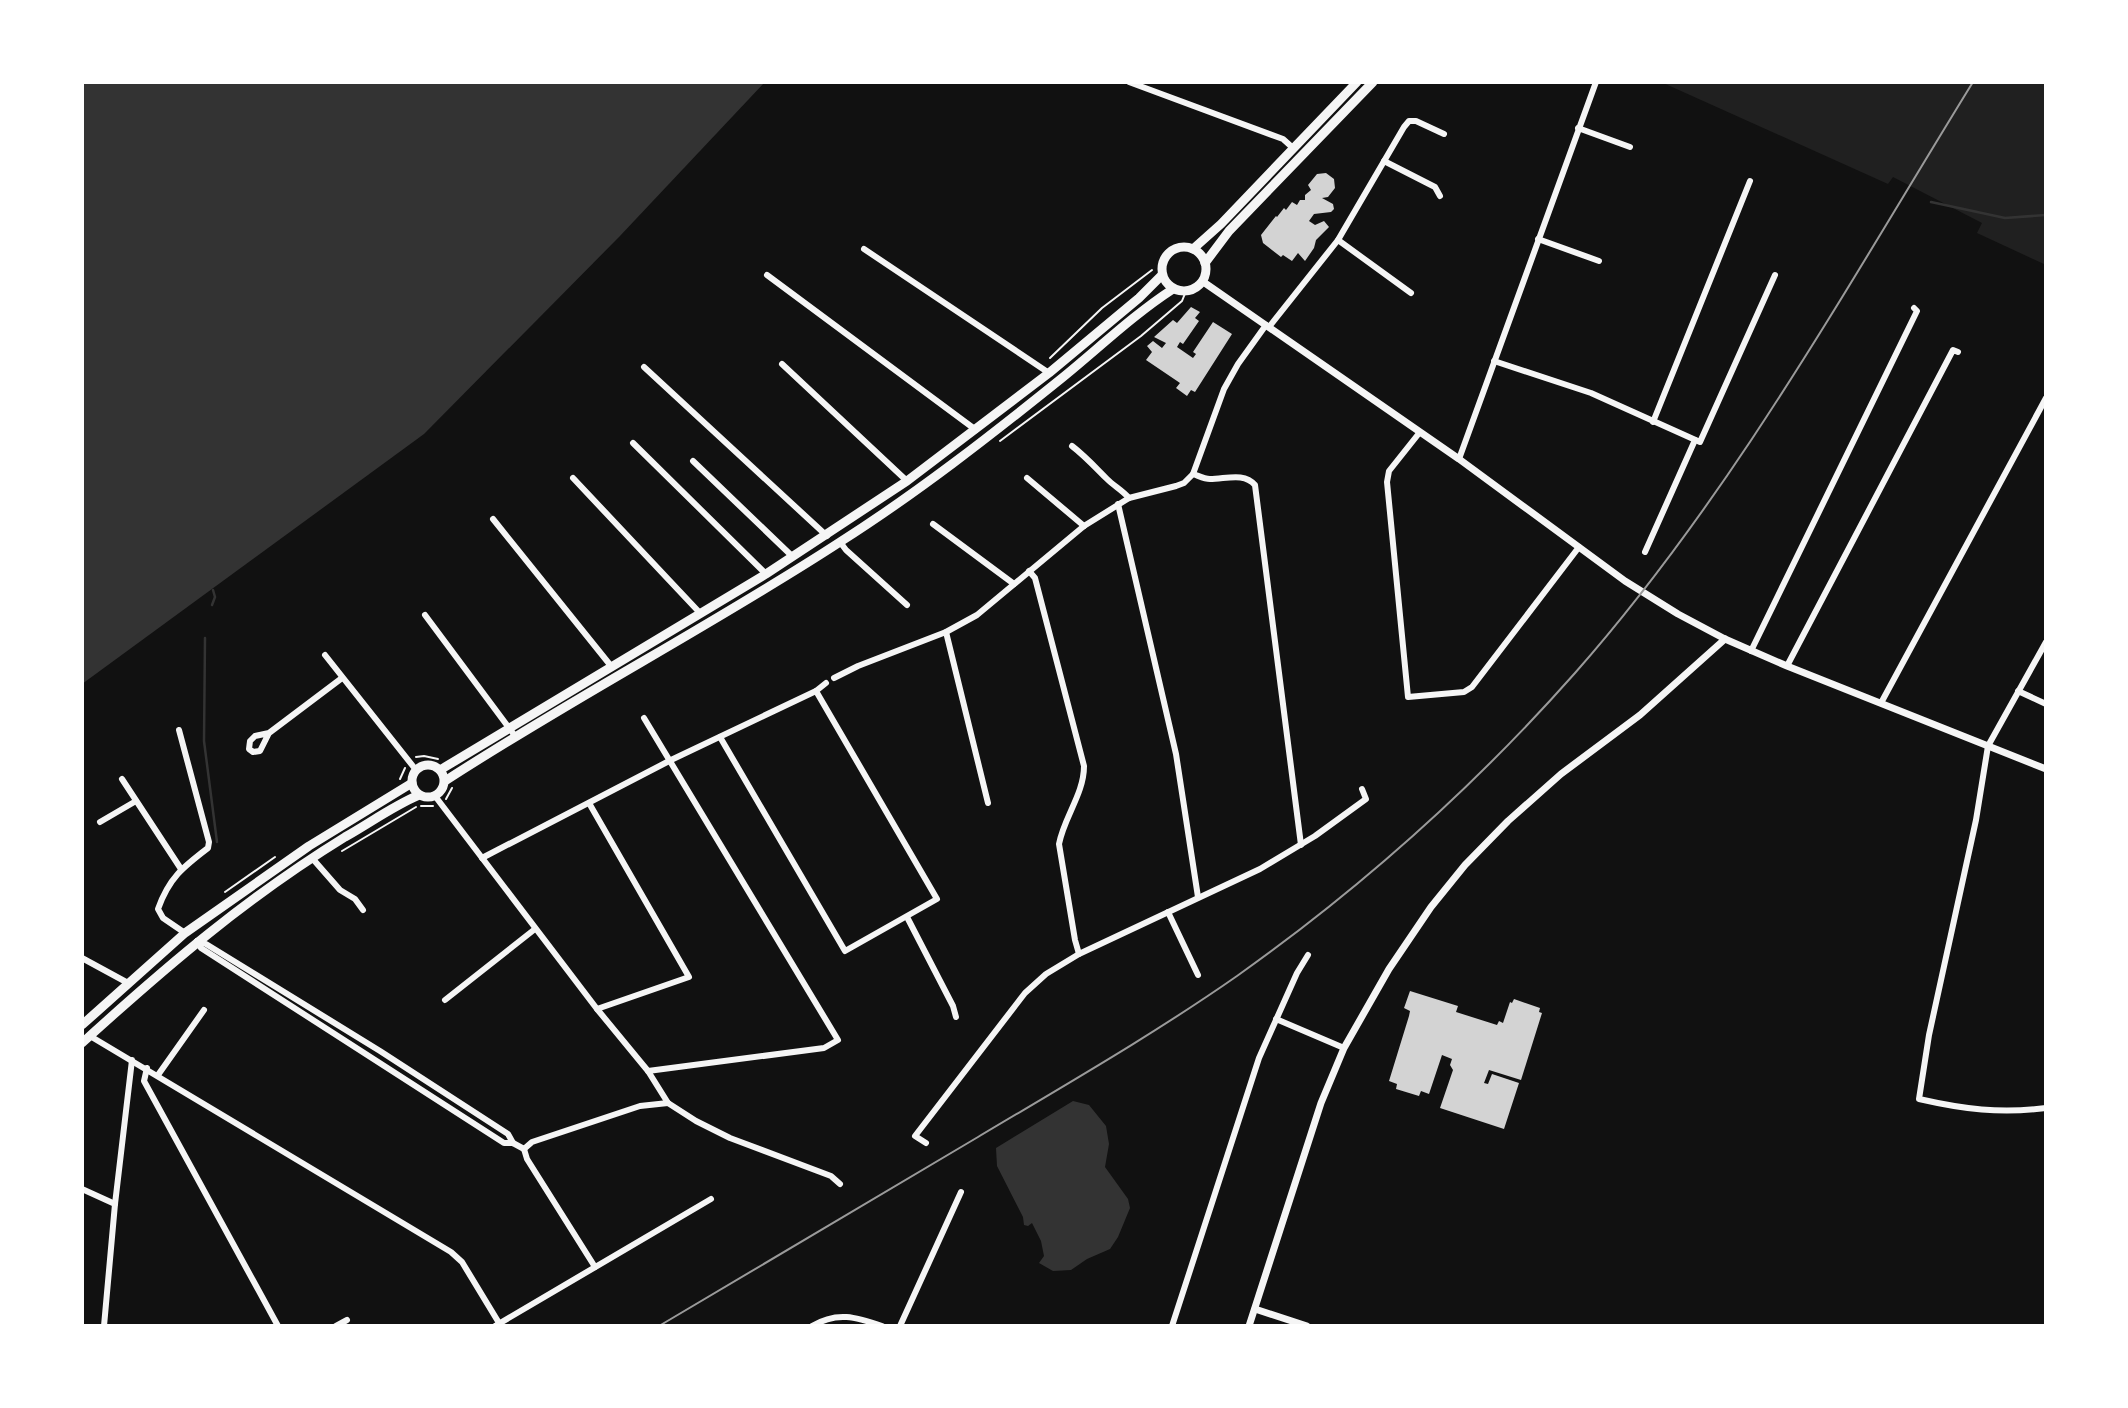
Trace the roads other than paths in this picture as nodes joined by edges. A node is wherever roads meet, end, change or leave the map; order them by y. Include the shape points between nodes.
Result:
1 (1129, 82) edge
2 (1357, 82) edge
3 (1373, 82) edge
4 (1596, 82) edge
5 (1577, 128) junction
6 (1444, 134) dead end
7 (1630, 147) dead end
8 (1293, 148) junction
9 (1384, 161) junction
10 (1750, 181) dead end
11 (1440, 196) dead end
12 (1538, 239) junction
13 (1338, 240) junction
14 (864, 249) dead end
15 (1192, 249) junction
16 (1599, 261) dead end
17 (1205, 263) junction
18 (767, 275) dead end
19 (1162, 275) junction
20 (1774, 275) dead end
21 (1202, 281) junction
22 (1173, 289) junction
23 (1411, 293) dead end
24 (1914, 308) dead end
25 (1268, 326) junction
26 (1958, 352) dead end
27 (1494, 360) junction
28 (782, 364) dead end
29 (644, 367) dead end
30 (1049, 373) junction
31 (2046, 398) edge
32 (1653, 422) junction
33 (976, 430) junction
34 (1420, 432) junction
35 (1698, 441) junction
36 (633, 443) dead end
37 (1073, 446) dead end
38 (1459, 459) junction
39 (692, 461) dead end
40 (1193, 474) junction
41 (573, 478) dead end
42 (1027, 478) dead end
43 (907, 481) junction
44 (1129, 498) junction
45 (1118, 504) junction
46 (493, 519) dead end
47 (933, 524) dead end
48 (1084, 526) junction
49 (827, 536) junction
50 (840, 542) junction
51 (1579, 548) junction
52 (1645, 552) dead end
53 (793, 557) junction
54 (1029, 571) junction
55 (766, 573) junction
56 (1014, 584) junction
57 (907, 605) dead end
58 (700, 613) junction
59 (425, 615) dead end
60 (946, 632) junction
61 (1725, 639) junction
62 (2046, 642) edge
63 (1751, 651) junction
64 (325, 654) dead end
65 (611, 666) junction
66 (1787, 666) junction
67 (342, 678) junction
68 (834, 678) dead end
69 (826, 683) dead end
70 (816, 691) junction
71 (2018, 691) junction
72 (1881, 703) junction
73 (2046, 704) edge
74 (643, 718) dead end
75 (509, 727) junction
76 (179, 730) dead end
77 (269, 733) dead end
78 (515, 736) junction
79 (720, 737) junction
80 (1988, 746) junction
81 (671, 760) junction
82 (2046, 769) edge
83 (416, 770) junction
84 (440, 770) junction
85 (122, 779) dead end
86 (445, 781) junction
87 (412, 783) junction
88 (1362, 789) dead end
89 (419, 795) junction
90 (435, 796) junction
91 (135, 801) junction
92 (589, 803) junction
93 (988, 803) dead end
94 (100, 822) dead end
95 (1301, 845) junction
96 (312, 858) junction
97 (482, 858) junction
98 (181, 869) junction
99 (1198, 897) junction
100 (363, 910) dead end
101 (1168, 912) junction
102 (907, 916) junction
103 (536, 929) junction
104 (185, 933) junction
105 (197, 941) junction
106 (1079, 954) junction
107 (1308, 955) dead end
108 (82, 958) edge
109 (1198, 975) dead end
110 (128, 984) junction
111 (445, 1000) dead end
112 (597, 1009) junction
113 (204, 1010) dead end
114 (956, 1017) dead end
115 (1276, 1019) junction
116 (82, 1026) edge
117 (90, 1036) junction
118 (82, 1044) edge
119 (1344, 1048) junction
120 (132, 1060) junction
121 (147, 1068) junction
122 (648, 1071) junction
123 (158, 1075) junction
124 (668, 1103) junction
125 (2046, 1108) edge
126 (926, 1143) dead end
127 (524, 1149) junction
128 (840, 1184) dead end
129 (82, 1189) edge
130 (961, 1192) dead end
131 (711, 1199) dead end
132 (115, 1204) junction
133 (594, 1267) junction
134 (1255, 1309) junction
135 (347, 1320) dead end
136 (497, 1325) edge
137 (104, 1326) edge
138 (278, 1326) edge
139 (336, 1326) edge
140 (812, 1326) edge
141 (881, 1326) edge
142 (900, 1326) edge
143 (1172, 1326) edge
144 (1249, 1326) edge
145 (1307, 1326) edge

1 - 8 street via 1283,139
2 - 8 main road
3 - 17 main road via 1229,231
4 - 5 street
5 - 7 street
5 - 12 street
6 - 9 street via 1409,121
8 - 15 main road
9 - 11 street via 1435,187
9 - 13 street
10 - 32 street
12 - 16 street
12 - 27 street
13 - 23 street
13 - 25 street
14 - 30 street
15 - 17 main road
15 - 19 main road via 1171,251 1163,261
17 - 21 main road
18 - 33 street
19 - 22 main road
19 - 30 main road
20 - 35 street
21 - 22 main road via 1192,289
21 - 25 street
22 - 50 main road via 987,437
24 - 63 street via 1917,311
25 - 34 street
25 - 40 street via 1224,389
26 - 66 street via 1952,349
27 - 32 street via 1591,393
27 - 38 street
28 - 43 street
29 - 49 street
30 - 33 main road
31 - 72 street
32 - 35 street
33 - 43 main road
34 - 38 street
34 - 51 street via 1389,471 1387,482 1408,697 1464,692 1472,687
35 - 52 street
36 - 55 street
37 - 44 street
38 - 51 street
39 - 53 street
40 - 44 street via 1176,486
40 - 95 street via 1206,479 1242,477 1255,485
41 - 58 street
42 - 48 street
43 - 49 main road
44 - 45 street
45 - 48 street
45 - 99 street via 1176,754
46 - 65 street
47 - 56 street
48 - 54 street
49 - 53 main road
50 - 57 street
50 - 78 main road
51 - 61 street via 1645,594
53 - 55 main road
54 - 56 street
54 - 106 street via 1035,578 1084,766 1081,787 1059,844
55 - 58 main road
56 - 60 street via 977,615
58 - 65 main road
59 - 75 street
60 - 68 street
60 - 93 street
61 - 63 street
61 - 119 street via 1640,715 1561,774 1465,865 1396,959
62 - 71 street
63 - 66 street
64 - 67 street
65 - 75 main road
66 - 72 street
67 - 77 street
67 - 83 street
69 - 70 street
70 - 79 street
70 - 102 street via 937,899
71 - 73 street
71 - 80 street
72 - 80 street
74 - 81 street
75 - 78 street
75 - 84 main road
76 - 98 street via 209,842 208,848
78 - 86 main road
79 - 81 street
79 - 102 street via 845,951
80 - 82 street
80 - 125 street via 1919,1099 1961,1109 2012,1112
81 - 92 street
81 - 122 street via 838,1040 824,1048
83 - 84 main road via 431,765
83 - 87 main road
84 - 86 main road
85 - 91 street
86 - 90 main road
87 - 89 main road
87 - 104 main road via 309,846
88 - 95 street via 1366,799
89 - 90 main road
89 - 96 main road
90 - 97 street
91 - 94 street
91 - 98 street
92 - 97 street
92 - 112 street via 689,977
95 - 99 street
96 - 100 street
96 - 105 main road
97 - 103 street
98 - 104 street via 158,909
99 - 101 street
101 - 106 street
101 - 109 street
102 - 114 street
103 - 111 street
103 - 112 street
104 - 110 main road
105 - 117 main road
105 - 127 street via 201,948 504,1143
106 - 126 street via 1025,993 915,1136
107 - 115 street
108 - 110 street
110 - 116 main road
112 - 122 street
113 - 123 street
115 - 119 street
115 - 143 street via 1243,1103
117 - 118 main road
117 - 120 street
119 - 134 street via 1321,1103
120 - 121 street
120 - 132 street
121 - 123 street
121 - 138 street via 144,1080
122 - 124 street
123 - 136 street via 451,1252 462,1262
124 - 127 street via 640,1106 531,1142
124 - 128 street via 730,1138 831,1176
127 - 133 street
129 - 132 street
130 - 142 street
131 - 133 street
132 - 137 street
133 - 136 street
134 - 144 street
134 - 145 street
135 - 139 street
140 - 141 street via 837,1316 854,1316

